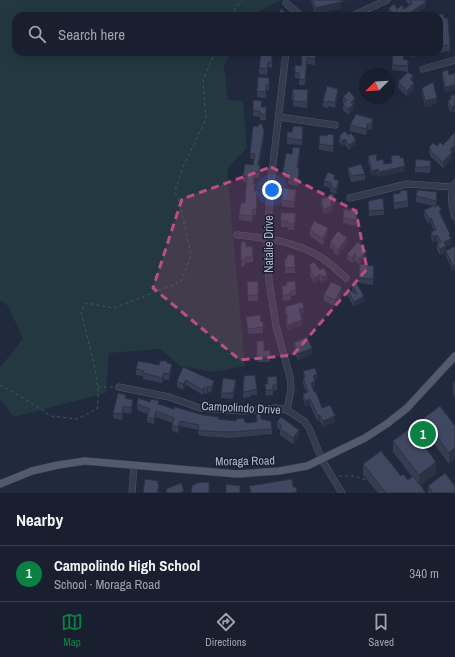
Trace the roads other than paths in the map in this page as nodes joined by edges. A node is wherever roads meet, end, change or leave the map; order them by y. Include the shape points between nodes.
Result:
1 (387, 0) edge
2 (286, 3) dead end
3 (296, 12) edge
4 (361, 12) edge
5 (286, 56) edge
6 (455, 60) edge
7 (422, 69) dead end
8 (279, 117) junction
9 (335, 125) dead end
10 (454, 185) edge
11 (350, 198) dead end
12 (455, 217) edge
13 (237, 235) dead end
14 (267, 238) junction
15 (346, 278) dead end
16 (455, 356) edge
17 (119, 387) road end
18 (287, 410) junction
19 (322, 460) junction
20 (134, 465) junction
21 (0, 484) edge
22 (132, 493) edge
23 (342, 493) edge

1 - 4 street
2 - 3 street
5 - 8 street, Natalie Drive
6 - 7 street
8 - 9 street
8 - 14 street, Natalie Drive
10 - 11 street via 407,184
10 - 12 street via 452,207
13 - 14 street
14 - 15 street via 310,252 326,261
14 - 18 street, Natalie Drive via 269,281 276,326 290,377 291,389
16 - 19 main road, Moraga Road via 407,408 388,423
17 - 18 street, Campolindo Drive via 169,397 200,408
18 - 19 street, Campolindo Drive via 304,421 309,428
19 - 20 main road, Moraga Road via 307,466 252,474
19 - 23 street, Campolindo Drive
20 - 21 main road, Moraga Road via 72,463 32,471
20 - 22 street

